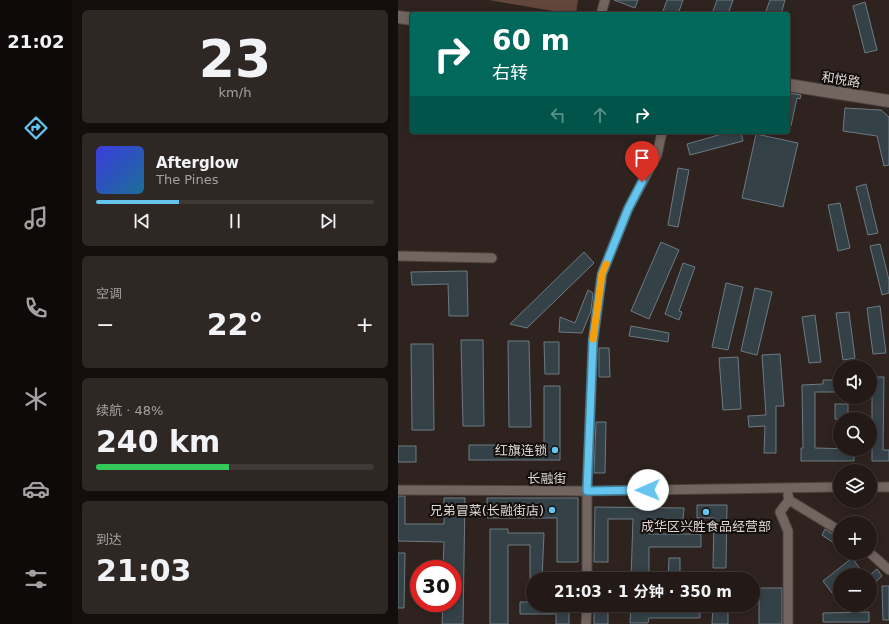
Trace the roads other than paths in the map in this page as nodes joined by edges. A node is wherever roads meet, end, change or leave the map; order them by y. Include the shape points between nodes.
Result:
1 (605, 0) edge
2 (601, 12) edge
3 (398, 17) edge
4 (410, 19) edge
5 (790, 84) edge
6 (889, 101) edge
7 (662, 134) edge
8 (398, 256) edge
9 (492, 258) dead end
10 (787, 487) junction
11 (833, 487) edge
12 (877, 487) edge
13 (889, 487) edge
14 (398, 490) edge
15 (587, 491) junction
16 (790, 500) junction
17 (833, 527) edge
18 (877, 559) edge
19 (889, 570) edge
20 (587, 572) edge
21 (587, 612) edge
22 (586, 624) edge
23 (788, 624) edge

1 - 2 street
3 - 4 street
5 - 6 street, 和悦路
7 - 15 street via 657,156 628,209 602,274 593,341
8 - 9 street
10 - 11 street, 长融街
10 - 15 street, 长融街
10 - 16 street
12 - 13 street
14 - 15 street, 长融街
15 - 20 street
16 - 17 street
16 - 23 street via 780,512 788,532
18 - 19 street
21 - 22 street

